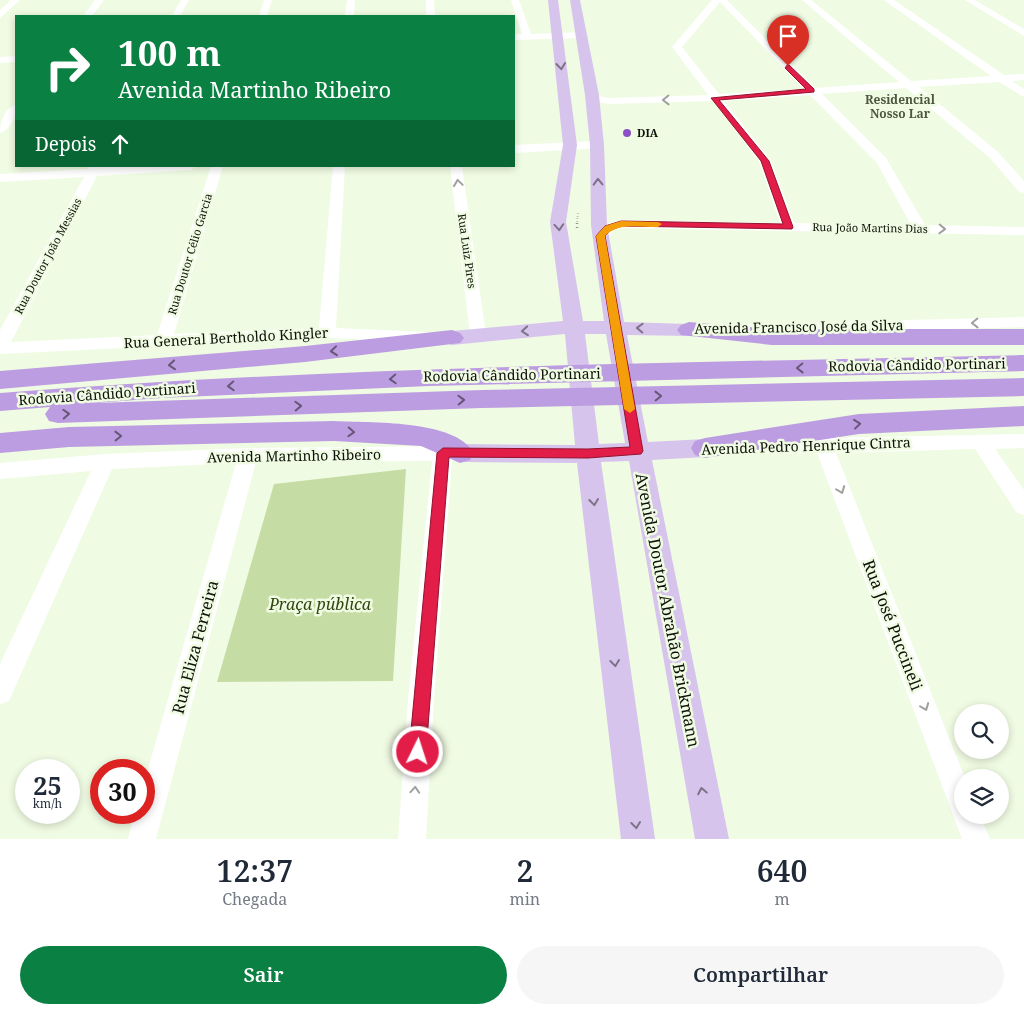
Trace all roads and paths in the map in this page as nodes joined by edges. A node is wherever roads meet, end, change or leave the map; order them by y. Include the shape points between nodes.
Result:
1 (16, 0) edge
2 (100, 0) edge
3 (185, 0) edge
4 (268, 0) edge
5 (351, 0) edge
6 (430, 0) edge
7 (515, 0) edge
8 (553, 0) edge
9 (575, 0) edge
10 (717, 0) edge
11 (722, 0) edge
12 (806, 0) edge
13 (888, 0) edge
14 (969, 0) edge
15 (714, 14) junction
16 (0, 15) edge
17 (88, 15) edge
18 (177, 15) edge
19 (263, 15) edge
20 (350, 15) edge
21 (431, 15) edge
22 (740, 17) junction
23 (1024, 33) edge
24 (582, 34) junction
25 (558, 35) junction
26 (515, 36) edge
27 (528, 36) junction
28 (15, 59) edge
29 (0, 60) edge
30 (1024, 77) edge
31 (1001, 78) junction
32 (907, 84) junction
33 (811, 91) junction
34 (1024, 94) edge
35 (592, 95) junction
36 (714, 98) junction
37 (15, 109) edge
38 (0, 129) edge
39 (570, 145) junction
40 (597, 145) junction
41 (515, 149) edge
42 (159, 167) edge
43 (217, 167) edge
44 (339, 167) edge
45 (456, 167) edge
46 (94, 169) edge
47 (0, 178) edge
48 (1024, 189) edge
49 (789, 227) junction
50 (920, 228) junction
51 (1024, 231) edge
52 (600, 236) junction
53 (1024, 322) edge
54 (573, 327) junction
55 (615, 327) junction
56 (689, 330) junction
57 (327, 333) junction
58 (478, 336) junction
59 (1024, 337) edge
60 (452, 338) junction
61 (163, 342) junction
62 (0, 347) edge
63 (1024, 363) edge
64 (0, 380) edge
65 (1024, 387) edge
66 (0, 402) edge
67 (1024, 416) edge
68 (0, 419) edge
69 (823, 436) junction
70 (1024, 441) edge
71 (980, 442) junction
72 (0, 443) edge
73 (705, 448) joint
74 (637, 451) junction
75 (452, 453) junction
76 (588, 454) junction
77 (248, 455) junction
78 (105, 462) junction
79 (0, 471) edge
80 (1024, 506) edge
81 (0, 692) edge
82 (954, 784) edge
83 (970, 824) edge
84 (142, 839) edge
85 (412, 839) edge
86 (638, 839) edge
87 (712, 839) edge
88 (976, 839) edge

1 - 16 street
2 - 17 street
3 - 18 street
4 - 19 street
5 - 20 street
6 - 21 street
7 - 27 street
8 - 25 main road
9 - 24 main road, Avenida Doutor Abrahão Brickmann
10 - 15 street
11 - 22 street
12 - 32 street
13 - 31 street
14 - 23 street
15 - 22 street
15 - 36 street via 676,47
22 - 33 street
24 - 25 street
24 - 35 main road, Avenida Doutor Abrahão Brickmann
25 - 27 street
25 -> 39 main road
26 - 27 street
28 - 29 street
30 - 31 street
31 - 32 street
31 - 34 street
32 - 33 street
32 - 48 street via 994,155
33 - 36 street
33 - 50 street via 882,161
36 -> 35 street via 610,101 598,100
35 - 40 main road, Avenida Doutor Abrahão Brickmann
36 - 49 street via 765,161
37 - 38 street
39 - 40 street
39 - 41 street
39 -> 54 main road via 558,222
52 -> 40 main road, Avenida Doutor Abrahão Brickmann
42 - 46 street
43 - 61 street, Rua Doutor Célio Garcia
44 - 57 street
58 -> 45 street, Rua Luiz Pires
46 - 47 street
46 - 62 street, Rua Doutor João Messias
49 - 50 street, Rua João Martins Dias
49 - 52 street, Rua João Martins Dias via 621,224 608,228
50 -> 51 street, Rua João Martins Dias
52 - 55 main road, Avenida Doutor Abrahão Brickmann
53 -> 56 street, Avenida Francisco José da Silva
54 - 55 main road, Avenida Francisco José da Silva
54 -> 58 main road, Avenida Francisco José da Silva
54 - 76 main road
56 -> 55 main road, Avenida Francisco José da Silva
55 - 74 main road, Avenida Doutor Abrahão Brickmann
56 - 59 highway via 772,337
57 - 60 street, Rua General Bertholdo Kingler
57 - 61 street, Rua General Bertholdo Kingler
58 - 60 main road, Avenida Francisco José da Silva
60 -> 64 highway
61 - 62 street, Rua General Bertholdo Kingler
63 -> 66 highway, Rodovia Cândido Portinari via 429,377 161,389
68 -> 65 highway, Rodovia Cândido Portinari via 61,414 482,400
69 -> 67 highway via 859,424
69 - 71 street, Avenida Pedro Henrique Cintra
69 - 73 highway
69 -> 82 street, Rua José Puccineli
70 - 71 street, Avenida Pedro Henrique Cintra
71 - 80 street
72 -> 75 highway via 69,437 334,431 420,436 441,442
73 - 74 main road, Avenida Pedro Henrique Cintra
74 - 76 main road, Avenida Pedro Henrique Cintra
87 -> 74 main road, Avenida Doutor Abrahão Brickmann
75 - 76 main road, Avenida Martinho Ribeiro
75 - 77 street, Avenida Martinho Ribeiro
85 -> 75 street via 421,699
76 -> 86 main road
77 - 78 street, Avenida Martinho Ribeiro
77 - 84 street, Rua Eliza Ferreira
78 - 79 street, Avenida Martinho Ribeiro
78 - 81 street
83 - 88 street

